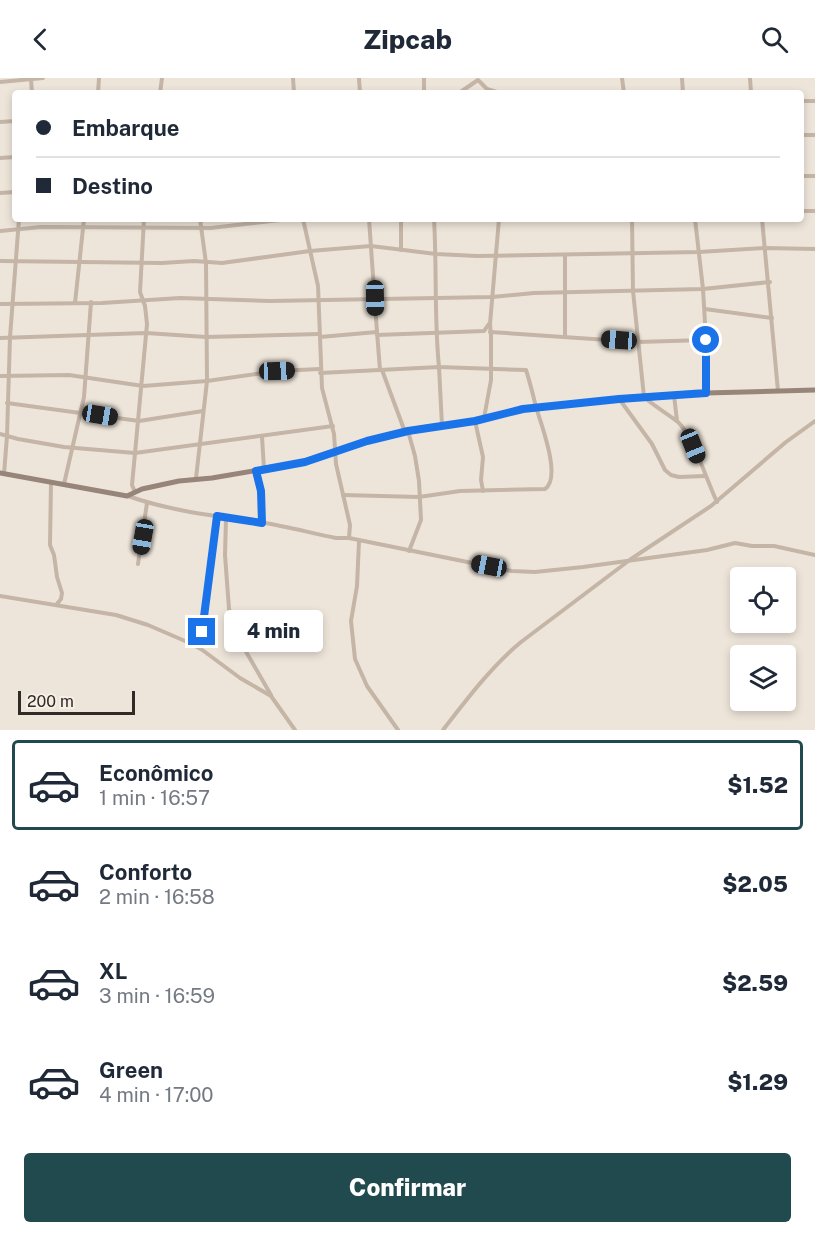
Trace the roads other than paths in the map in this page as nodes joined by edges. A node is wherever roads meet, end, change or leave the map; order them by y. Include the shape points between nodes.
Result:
1 (43, 78) edge
2 (31, 79) edge
3 (480, 79) edge
4 (0, 82) edge
5 (464, 90) edge
6 (19, 222) edge
7 (84, 222) edge
8 (144, 222) edge
9 (200, 222) edge
10 (269, 222) edge
11 (304, 222) edge
12 (369, 222) edge
13 (401, 222) edge
14 (434, 222) edge
15 (499, 222) edge
16 (632, 222) edge
17 (695, 222) edge
18 (762, 222) edge
19 (84, 228) junction
20 (143, 228) junction
21 (201, 228) junction
22 (18, 230) junction
23 (0, 231) edge
24 (371, 246) junction
25 (765, 248) junction
26 (815, 249) edge
27 (401, 250) junction
28 (310, 251) junction
29 (699, 252) junction
30 (436, 254) junction
31 (631, 254) junction
32 (496, 256) junction
33 (565, 256) junction
34 (16, 260) junction
35 (0, 261) edge
36 (79, 262) junction
37 (141, 262) junction
38 (206, 262) junction
39 (770, 282) junction
40 (704, 289) junction
41 (633, 291) junction
42 (565, 292) junction
43 (435, 297) junction
44 (492, 297) junction
45 (375, 298) junction
46 (207, 299) junction
47 (142, 300) junction
48 (320, 300) junction
49 (91, 302) junction
50 (14, 303) junction
51 (75, 303) junction
52 (0, 304) edge
53 (705, 309) junction
54 (772, 318) junction
55 (490, 324) junction
56 (484, 331) junction
57 (146, 333) junction
58 (377, 333) junction
59 (436, 333) junction
60 (491, 334) junction
61 (319, 335) junction
62 (89, 336) junction
63 (565, 336) junction
64 (10, 337) junction
65 (206, 337) junction
66 (0, 338) edge
67 (706, 340) junction
68 (637, 342) junction
69 (439, 367) junction
70 (490, 368) junction
71 (381, 370) junction
72 (320, 371) junction
73 (0, 376) edge
74 (8, 376) junction
75 (85, 378) junction
76 (207, 381) junction
77 (143, 386) junction
78 (815, 390) edge
79 (778, 391) junction
80 (706, 393) junction
81 (675, 395) junction
82 (644, 397) junction
83 (619, 399) junction
84 (7, 403) junction
85 (536, 407) junction
86 (203, 411) junction
87 (81, 412) junction
88 (484, 419) junction
89 (139, 421) junction
90 (475, 421) junction
91 (815, 421) edge
92 (677, 422) junction
93 (333, 426) junction
94 (442, 426) junction
95 (406, 432) junction
96 (0, 434) edge
97 (7, 436) junction
98 (262, 436) junction
99 (200, 443) junction
100 (74, 447) junction
101 (135, 453) junction
102 (334, 453) junction
103 (264, 469) junction
104 (256, 471) junction
105 (2, 474) edge
106 (705, 476) junction
107 (196, 478) junction
108 (51, 483) junction
109 (64, 485) junction
110 (135, 492) junction
111 (483, 492) junction
112 (343, 495) junction
113 (127, 496) junction
114 (418, 497) junction
115 (717, 502) junction
116 (147, 503) junction
117 (217, 516) junction
118 (226, 518) junction
119 (262, 523) junction
120 (348, 538) junction
121 (359, 541) junction
122 (409, 551) junction
123 (815, 555) edge
124 (632, 559) junction
125 (138, 564) dead end
126 (0, 596) edge
127 (56, 605) junction
128 (201, 649) junction
129 (271, 696) junction
130 (295, 730) edge
131 (398, 730) edge
132 (443, 730) edge

1 - 2 street
2 - 4 street
3 - 5 street
6 - 22 street
7 - 19 street
8 - 20 street
9 - 21 street
10 - 21 street
11 - 28 street
12 - 24 street
13 - 27 street
14 - 30 street
15 - 32 street
16 - 31 street
17 - 29 street
18 - 25 street
19 - 20 street
19 - 22 street
19 - 36 street
20 - 21 street
20 - 37 street
21 - 38 street
22 - 23 street
22 - 34 street
24 - 27 street
24 - 28 street
24 - 45 street
25 - 26 street
25 - 29 street
25 - 39 street
27 - 30 street
28 - 38 street
28 - 48 street
29 - 31 street
29 - 40 street
30 - 32 street
30 - 43 street
31 - 33 street
31 - 41 street
32 - 33 street
32 - 44 street
33 - 42 street
34 - 35 street
34 - 36 street
34 - 50 street
36 - 37 street
36 - 51 street
37 - 38 street
37 - 47 street
38 - 46 street
39 - 40 street
39 - 54 street
40 - 41 street
40 - 53 street
41 - 42 street
41 - 68 street
42 - 44 street
42 - 63 street
43 - 44 street
43 - 45 street
43 - 59 street
44 - 55 street
45 - 48 street
45 - 58 street
46 - 47 street
46 - 48 street
46 - 65 street
47 - 49 street
47 - 57 street
48 - 61 street
49 - 51 street
49 - 62 street
50 - 51 street
50 - 52 street
50 - 64 street
53 - 54 street
53 - 67 street
54 - 79 street
55 - 56 street
55 - 60 street
56 - 59 street
56 - 60 street
57 - 62 street
57 - 65 street
57 - 77 street
58 - 59 street
58 - 61 street
58 - 71 street
59 - 69 street
60 - 63 street
60 - 70 street
61 - 65 street
61 - 72 street
62 - 64 street
62 - 75 street
63 - 68 street
64 - 66 street
64 - 74 street
65 - 76 street
67 - 68 street
67 - 80 street
68 - 82 street
69 - 70 street
69 - 71 street
69 - 94 street
70 - 85 street via 526,370
70 - 88 street
71 - 72 street
71 - 95 street
72 - 76 street via 277,371
72 - 93 street
73 - 74 street
74 - 75 street
74 - 84 street
75 - 77 street
75 - 87 street
76 - 77 street
76 - 86 street
77 - 89 street
78 - 79 street
79 - 80 street
80 - 81 street
81 - 82 street
81 - 92 street
82 - 83 street
82 - 92 street
83 - 85 street
83 - 106 street via 652,444 665,470 679,477
84 - 87 street
84 - 97 street
85 - 88 street
85 - 111 street via 546,437 550,484 545,489
86 - 89 street
86 - 99 street
87 - 89 street
87 - 100 street
88 - 90 street
89 - 101 street
90 - 94 street
90 - 111 street via 483,457
91 - 115 street
92 - 106 street via 693,446
93 - 98 street
93 - 102 street
94 - 95 street
95 - 102 street
95 - 114 street via 417,464
96 - 97 street
97 - 100 street
97 - 105 street
98 - 99 street
98 - 103 street
99 - 101 street
99 - 107 street
100 - 101 street
100 - 109 street
101 - 110 street
102 - 103 street
102 - 112 street
103 - 104 street
104 - 107 street
104 - 119 street
105 - 108 street
106 - 115 street
107 - 110 street
108 - 109 street
108 - 127 street via 50,545 62,593
109 - 113 street
110 - 113 street
111 - 114 street
112 - 114 street
112 - 120 street via 350,525
113 - 116 street
114 - 122 street via 421,520
115 - 124 street
116 - 117 street
116 - 125 street
117 - 118 street
117 - 128 street
118 - 119 street
118 - 129 street via 230,609 241,643
119 - 120 street
120 - 121 street
121 - 122 street
121 - 131 street via 351,621 355,659 367,686
122 - 124 street via 535,572
123 - 124 street via 735,543
124 - 132 street via 506,654
126 - 127 street
127 - 128 street via 116,615
128 - 129 street
129 - 130 street

